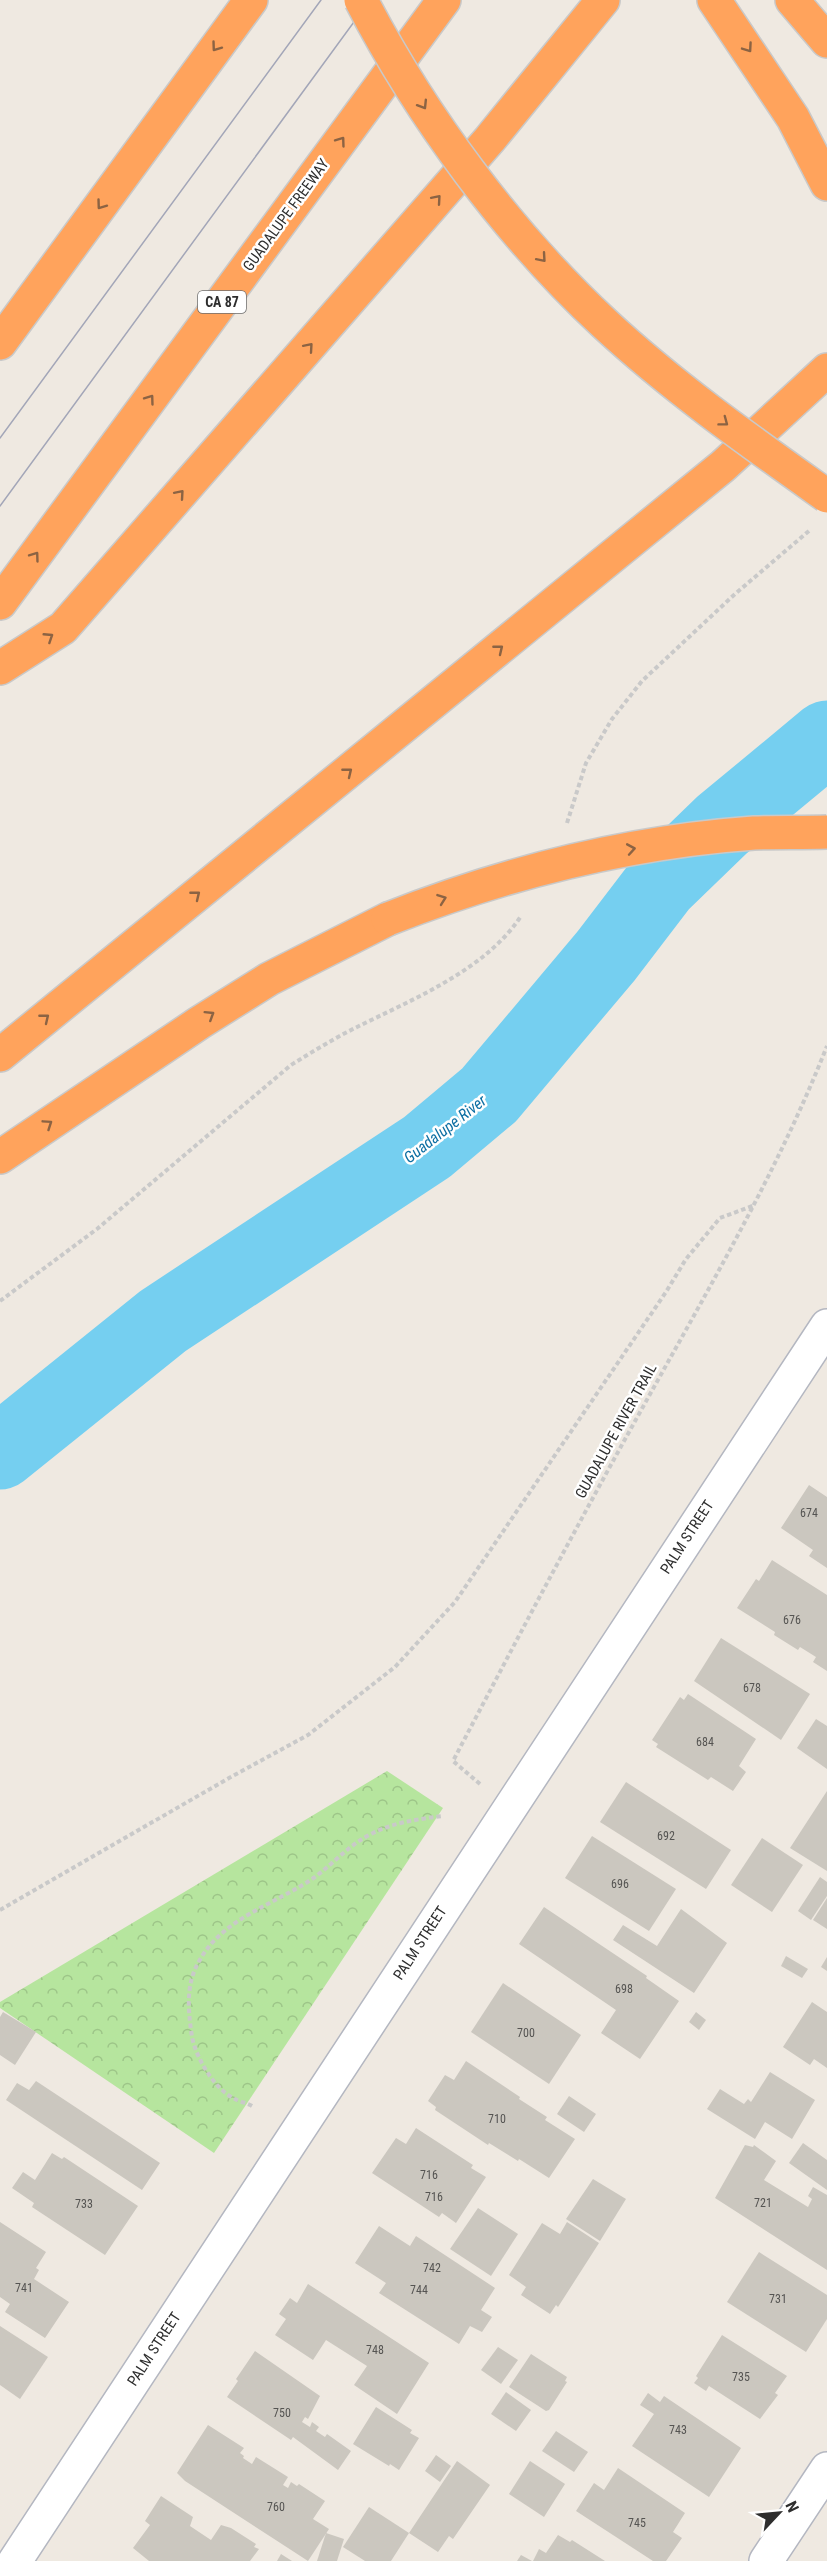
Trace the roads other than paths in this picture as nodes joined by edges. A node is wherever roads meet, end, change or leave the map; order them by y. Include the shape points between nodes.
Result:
1 (251, 0) edge
2 (361, 0) edge
3 (444, 0) edge
4 (603, 0) edge
5 (714, 0) edge
6 (792, 0) edge
7 (827, 41) edge
8 (827, 184) edge
9 (0, 343) edge
10 (827, 370) edge
11 (827, 496) edge
12 (0, 603) edge
13 (0, 669) edge
14 (827, 832) edge
15 (0, 1055) edge
16 (0, 1157) edge
17 (827, 1326) edge
18 (827, 2469) edge
19 (15, 2561) edge
20 (766, 2561) edge

1 -> 9 highway
2 -> 11 highway, bridge via 427,112 483,189 547,264 605,324 678,387
12 -> 3 highway, GUADALUPE FREEWAY / CA 87
13 -> 4 highway via 63,628 490,139
5 -> 8 highway via 793,117
6 - 7 highway
15 -> 10 highway via 723,466
16 -> 14 highway, bridge via 269,979 388,919 465,890 604,854 733,835
17 - 19 street, PALM STREET
18 - 20 street

